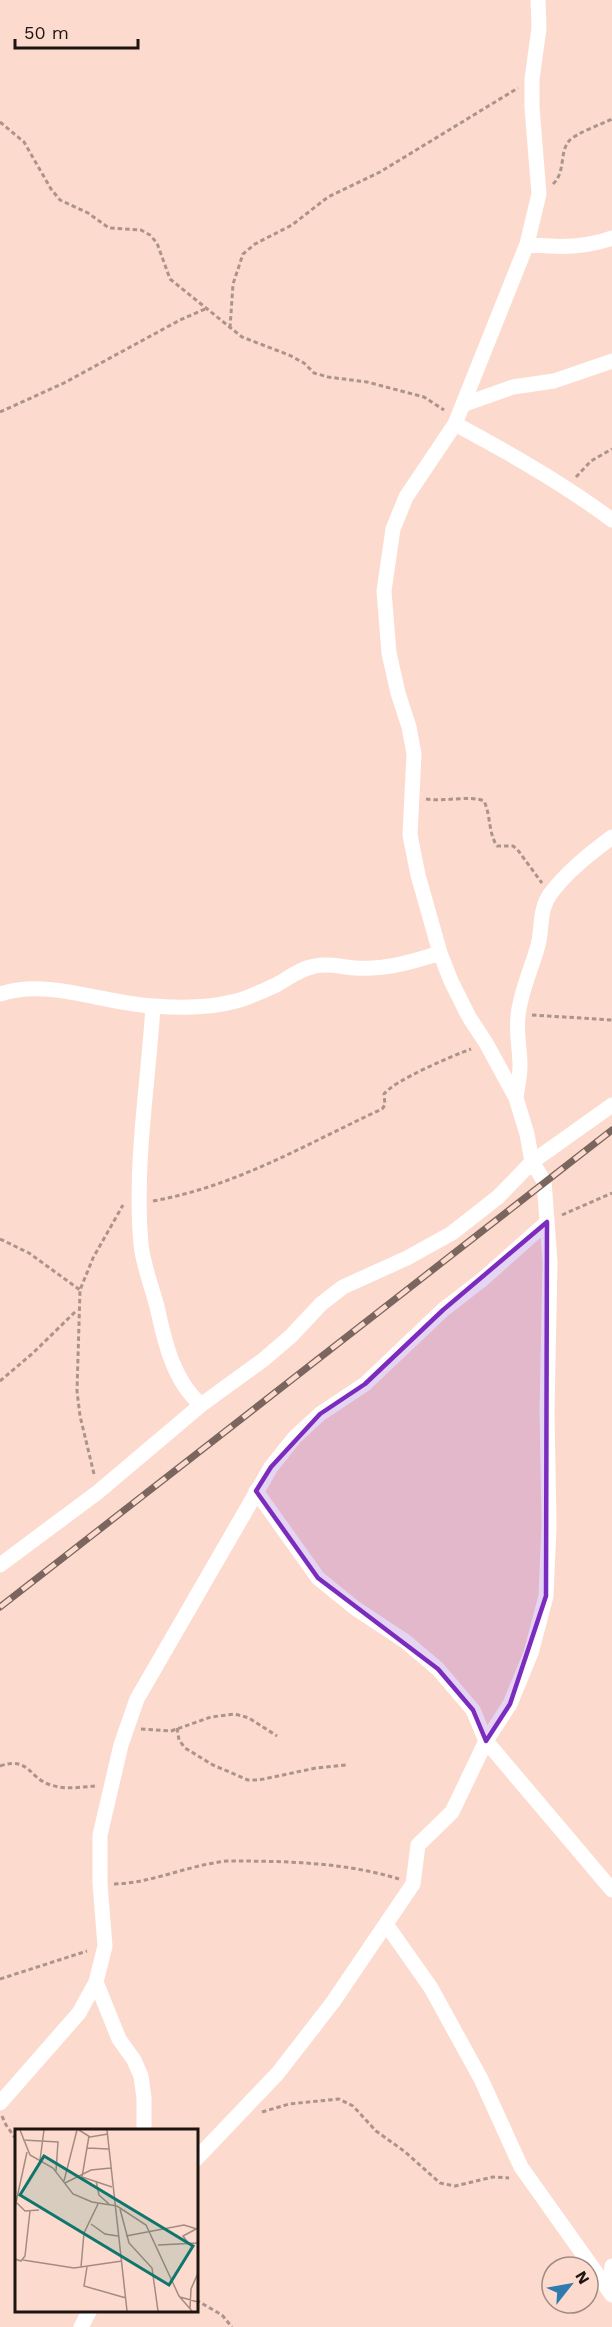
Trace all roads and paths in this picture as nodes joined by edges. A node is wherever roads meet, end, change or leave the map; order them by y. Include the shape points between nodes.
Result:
1 (538, 0) edge
2 (532, 79) junction
3 (612, 119) edge
4 (0, 122) edge
5 (539, 194) junction
6 (612, 238) edge
7 (528, 244) junction
8 (205, 309) junction
9 (230, 328) junction
10 (612, 362) edge
11 (465, 404) junction
12 (0, 412) edge
13 (455, 424) junction
14 (612, 449) edge
15 (566, 488) junction
16 (612, 520) edge
17 (412, 795) junction
18 (612, 837) edge
19 (550, 894) junction
20 (440, 953) junction
21 (0, 994) edge
22 (153, 1006) junction
23 (518, 1015) junction
24 (612, 1020) edge
25 (486, 1043) junction
26 (516, 1098) junction
27 (612, 1105) edge
28 (532, 1162) junction
29 (612, 1192) edge
30 (132, 1202) junction
31 (547, 1222) junction
32 (0, 1239) edge
33 (80, 1290) junction
34 (79, 1309) junction
35 (0, 1381) edge
36 (201, 1405) junction
37 (256, 1491) junction
38 (98, 1492) junction
39 (0, 1565) edge
40 (128, 1726) junction
41 (177, 1728) junction
42 (277, 1736) dead end
43 (486, 1741) junction
44 (346, 1765) dead end
45 (0, 1766) edge
46 (112, 1785) junction
47 (100, 1884) junction
48 (413, 1884) junction
49 (612, 1890) edge
50 (387, 1924) junction
51 (105, 1946) junction
52 (0, 1979) edge
53 (96, 1982) junction
54 (0, 2103) edge
55 (0, 2112) edge
56 (234, 2121) junction
57 (144, 2129) edge
58 (15, 2138) edge
59 (198, 2157) edge
60 (533, 2186) junction
61 (612, 2266) edge
62 (611, 2293) edge
63 (198, 2301) edge
64 (89, 2312) edge
65 (81, 2327) edge
66 (232, 2327) edge

1 - 2 street via 539,28
2 - 5 street
2 - 9 path via 400,161 328,197 292,225 255,244 243,254 233,284
3 - 5 path via 570,140 556,182
4 - 8 path via 24,141 60,200 109,228 141,230 150,236 157,243 170,279
5 - 7 street
6 - 7 street via 552,248
7 - 11 street
8 - 9 path
8 - 12 path
9 - 13 path via 242,337 304,363 314,373 424,397 441,406
10 - 11 street via 554,381 513,387
11 - 13 street
13 - 15 street
13 - 17 street via 406,497 393,529 384,591 388,653 414,754
14 - 15 path via 591,461
15 - 16 street
17 - 19 path via 440,801 484,801 497,846 517,849
17 - 20 street via 410,835
18 - 19 street
19 - 23 street
20 - 22 street via 383,967 355,968 330,963 312,966 236,1001
20 - 25 street via 469,1017
21 - 22 street via 40,989
22 - 30 street via 140,1171
23 - 24 path
23 - 26 street via 516,1041 520,1066
25 - 26 street
25 - 30 path via 456,1053 393,1087 384,1094 382,1109 294,1153 191,1194
26 - 28 street
27 - 28 street
28 - 31 street via 544,1181
28 - 36 street via 498,1197 452,1233 343,1287 263,1360
29 - 31 path
30 - 33 path via 93,1258
30 - 36 street via 165,1341 178,1376
31 - 37 street via 442,1310 365,1384 320,1414 277,1459
31 - 43 street via 550,1262 546,1596 531,1653 510,1704
32 - 33 path via 29,1253
33 - 34 path
34 - 35 path
34 - 38 path via 77,1391
36 - 38 street
37 - 40 street via 137,1699
37 - 43 street via 318,1578 438,1669 473,1710
38 - 39 street
40 - 41 path via 164,1731
40 - 46 street
41 - 42 path via 235,1714
41 - 44 path via 185,1748 248,1780
43 - 48 street via 452,1812 418,1845
43 - 49 street
45 - 46 path via 18,1763 44,1782 58,1786
46 - 47 street via 100,1835
47 - 48 path via 147,1881 227,1861 338,1866 370,1870
47 - 51 street
48 - 50 street
50 - 56 street via 278,2073
50 - 60 street via 431,1988
51 - 52 path
51 - 53 street
53 - 54 street via 79,2013
53 - 57 street via 119,2039 141,2076
55 - 58 path
56 - 59 street
56 - 60 path via 290,2103 339,2099 353,2106 376,2132 440,2183 455,2186 493,2177
60 - 62 street
61 - 62 street
63 - 66 path via 222,2315
64 - 65 street

